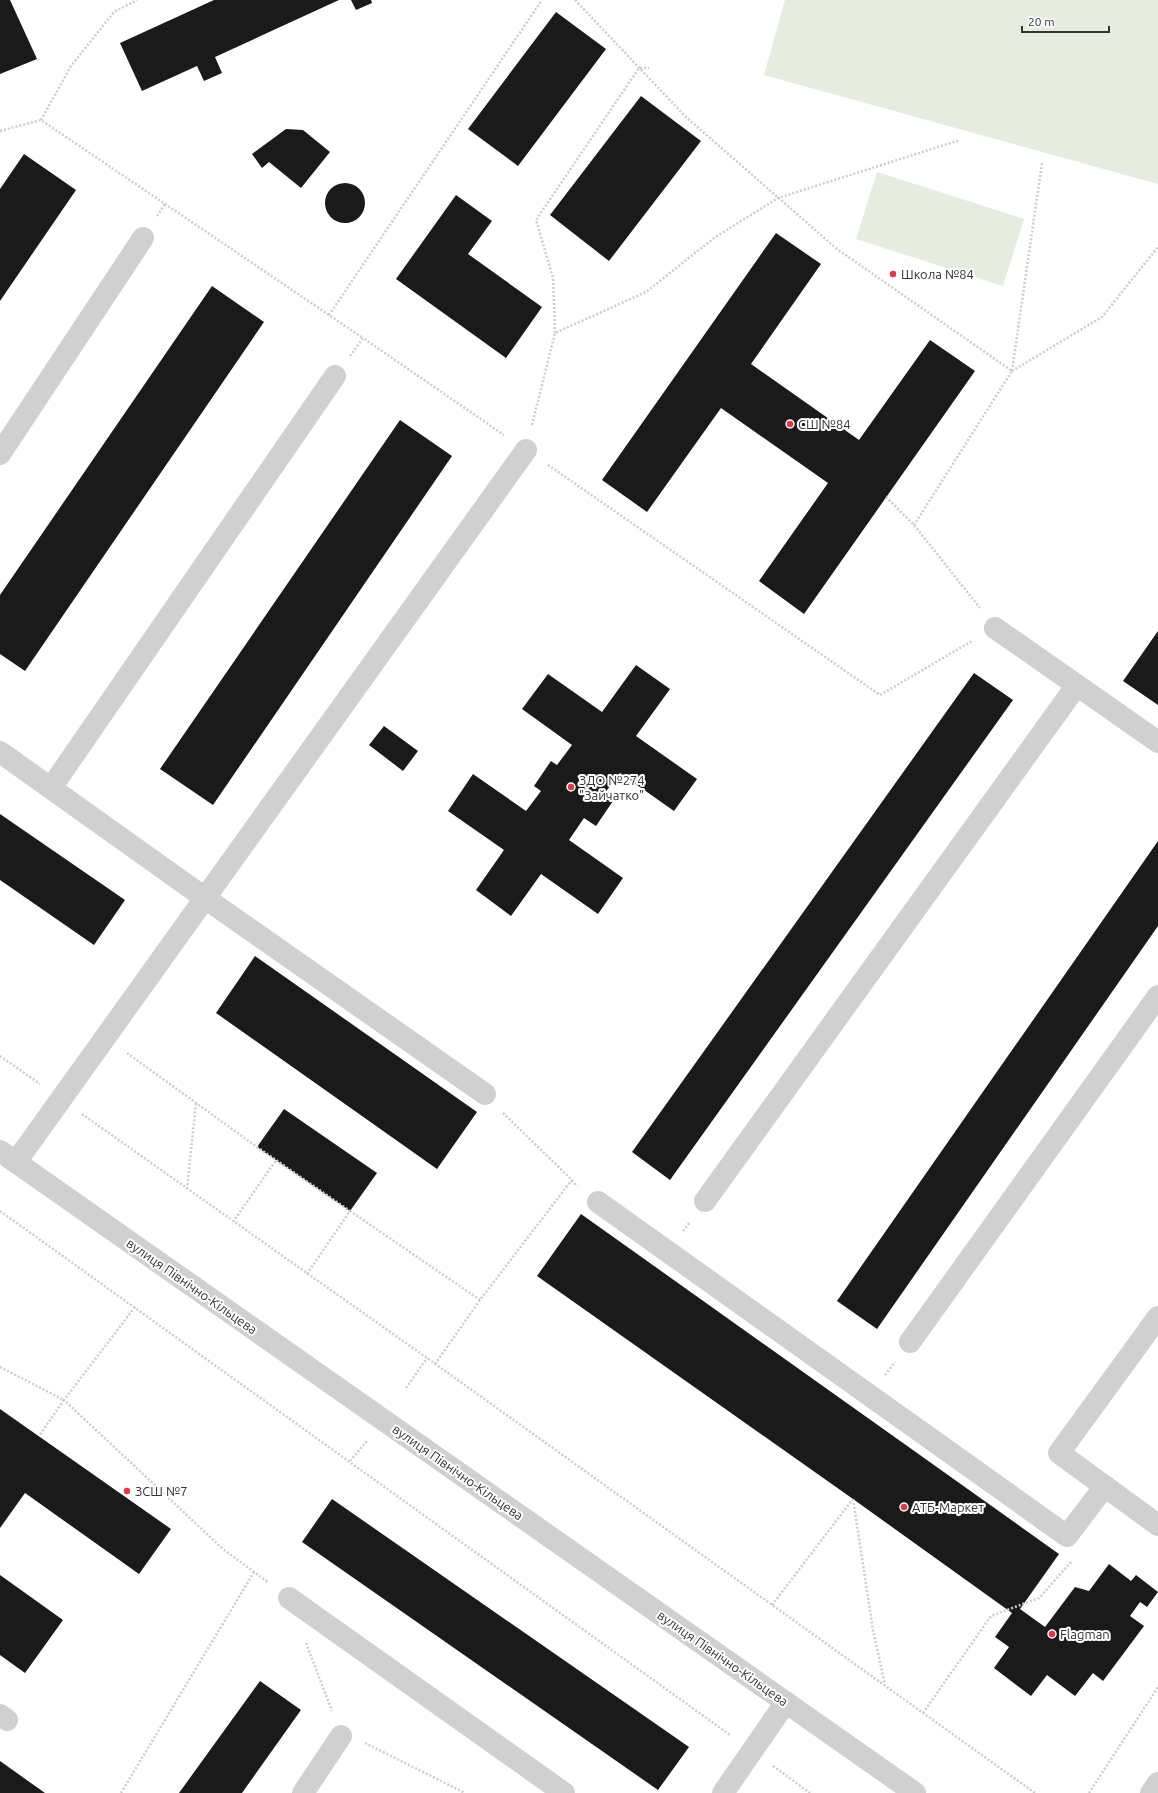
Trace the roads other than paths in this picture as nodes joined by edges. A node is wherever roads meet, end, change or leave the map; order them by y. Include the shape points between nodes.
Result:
1 (143, 238) dead end
2 (334, 376) road end
3 (526, 450) road end
4 (0, 454) edge
5 (995, 628) road end
6 (1077, 685) junction
7 (1158, 742) edge
8 (0, 752) edge
9 (51, 788) junction
10 (205, 898) junction
11 (1158, 996) edge
12 (485, 1094) road end
13 (8, 1157) edge
14 (705, 1200) road end
15 (598, 1202) road end
16 (1158, 1317) edge
17 (910, 1342) road end
18 (1105, 1486) junction
19 (1158, 1525) edge
20 (289, 1598) road end
21 (786, 1702) junction
22 (351, 1738) road end
23 (1158, 1783) edge
24 (303, 1793) edge
25 (564, 1793) edge
26 (723, 1793) edge
27 (915, 1793) edge
28 (1151, 1793) edge

1 - 4 street
2 - 9 street
3 - 10 street
5 - 6 street
6 - 7 street
6 - 14 street
8 - 9 street
9 - 10 street
10 - 12 street
10 - 13 street via 61,1099
11 - 17 street
13 - 21 street, вулиця Північно-Кільцева
15 - 18 street via 1067,1536
16 - 18 street via 1059,1453
18 - 19 street
20 - 25 street
21 - 26 street
21 - 27 street, вулиця Північно-Кільцева
22 - 24 street
23 - 28 street

